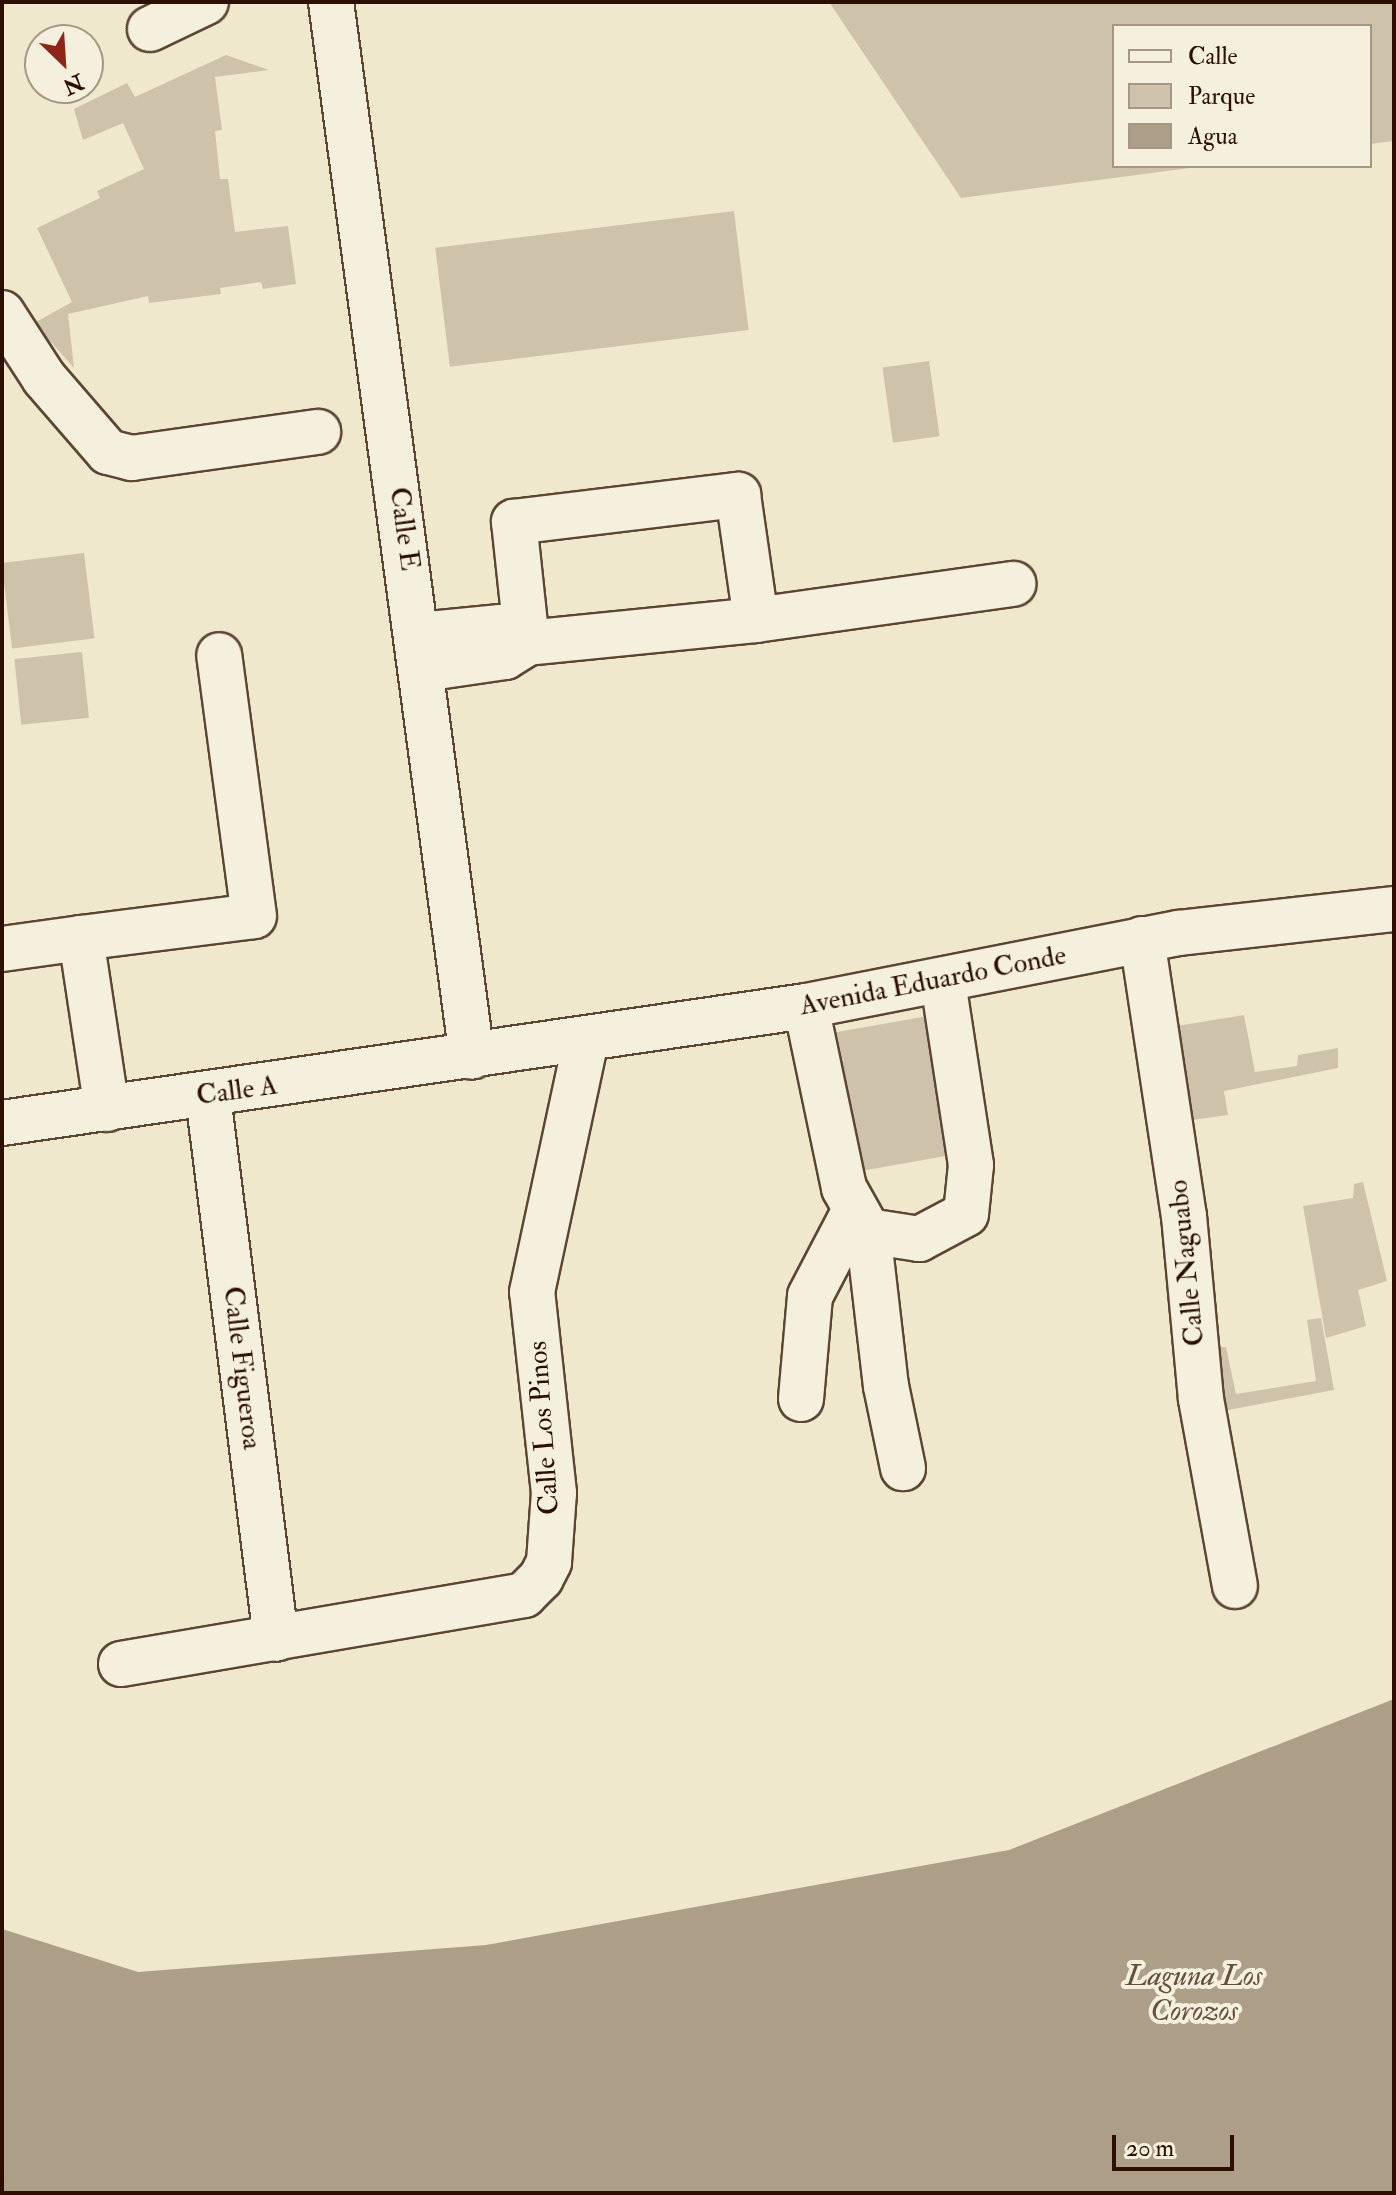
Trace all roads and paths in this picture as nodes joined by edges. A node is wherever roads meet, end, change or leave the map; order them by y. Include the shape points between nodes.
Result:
1 (331, 2) edge
2 (2, 313) edge
3 (318, 432) dead end
4 (1013, 584) dead end
5 (756, 620) junction
6 (527, 643) junction
7 (421, 652) junction
8 (219, 655) dead end
9 (1394, 909) edge
10 (81, 938) junction
11 (1142, 939) junction
12 (2, 949) edge
13 (943, 981) junction
14 (806, 1006) junction
15 (586, 1041) junction
16 (472, 1057) junction
17 (208, 1096) junction
18 (107, 1109) junction
19 (2, 1123) edge
20 (862, 1221) junction
21 (801, 1399) dead end
22 (903, 1468) dead end
23 (1235, 1586) dead end
24 (276, 1639) junction
25 (121, 1664) dead end

1 - 7 street, Calle E
2 - 3 street via 44,378 108,452 132,458
4 - 5 street
5 - 6 street
5 - 6 street via 738,495 514,522
6 - 7 street via 505,657
7 - 16 street, Calle E
8 - 10 street via 254,916
9 - 11 street, Avenida Eduardo Conde
10 - 12 street
10 - 18 street
11 - 13 street, Avenida Eduardo Conde
11 - 23 street, Calle Naguabo via 1184,1216 1201,1399
13 - 14 street, Avenida Eduardo Conde
13 - 20 street via 971,1165 966,1214 919,1239
14 - 15 street, Avenida Eduardo Conde
14 - 20 street via 844,1188
15 - 16 street, Avenida Eduardo Conde
15 - 24 street, Calle Los Pinos via 532,1292 554,1493 549,1562 524,1595
16 - 17 street, Calle A
17 - 18 street, Calle A
17 - 24 street, Calle Figueroa
18 - 19 street, Calle A
20 - 21 street via 810,1296
20 - 22 street
24 - 25 street, Calle Los Pinos

